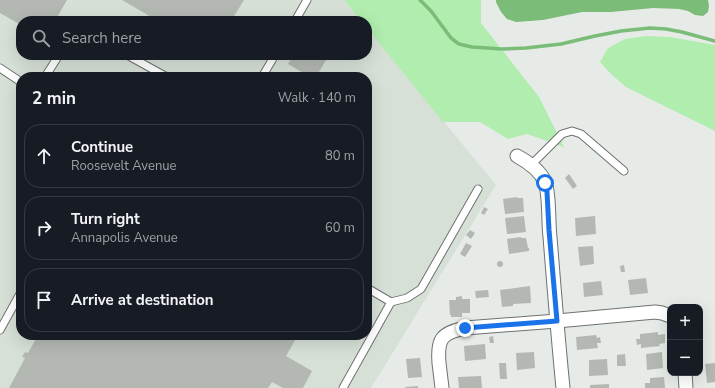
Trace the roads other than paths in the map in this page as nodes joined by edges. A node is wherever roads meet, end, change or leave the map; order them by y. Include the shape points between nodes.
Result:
1 (307, 0) edge
2 (298, 16) edge
3 (56, 60) edge
4 (136, 60) edge
5 (272, 60) edge
6 (0, 68) edge
7 (48, 72) edge
8 (158, 72) edge
9 (265, 72) edge
10 (16, 79) edge
11 (517, 156) dead end
12 (531, 165) junction
13 (624, 171) dead end
14 (478, 188) dead end
15 (372, 291) edge
16 (16, 301) edge
17 (390, 302) junction
18 (667, 315) edge
19 (557, 321) junction
20 (0, 330) edge
21 (372, 335) edge
22 (369, 340) edge
23 (685, 376) edge
24 (343, 388) edge
25 (442, 388) edge
26 (564, 388) edge
27 (686, 388) edge

1 - 2 lane
3 - 7 lane
4 - 8 lane
5 - 9 lane
6 - 10 lane
11 - 12 street
12 - 13 lane via 562,134 572,131 581,134
12 - 19 street via 544,179 547,192
14 - 17 lane via 421,289 407,298
15 - 17 lane
16 - 20 lane
17 - 21 lane
18 - 19 street via 648,313
19 - 25 street via 465,328 448,333 439,345
19 - 26 street
22 - 24 lane
23 - 27 street

